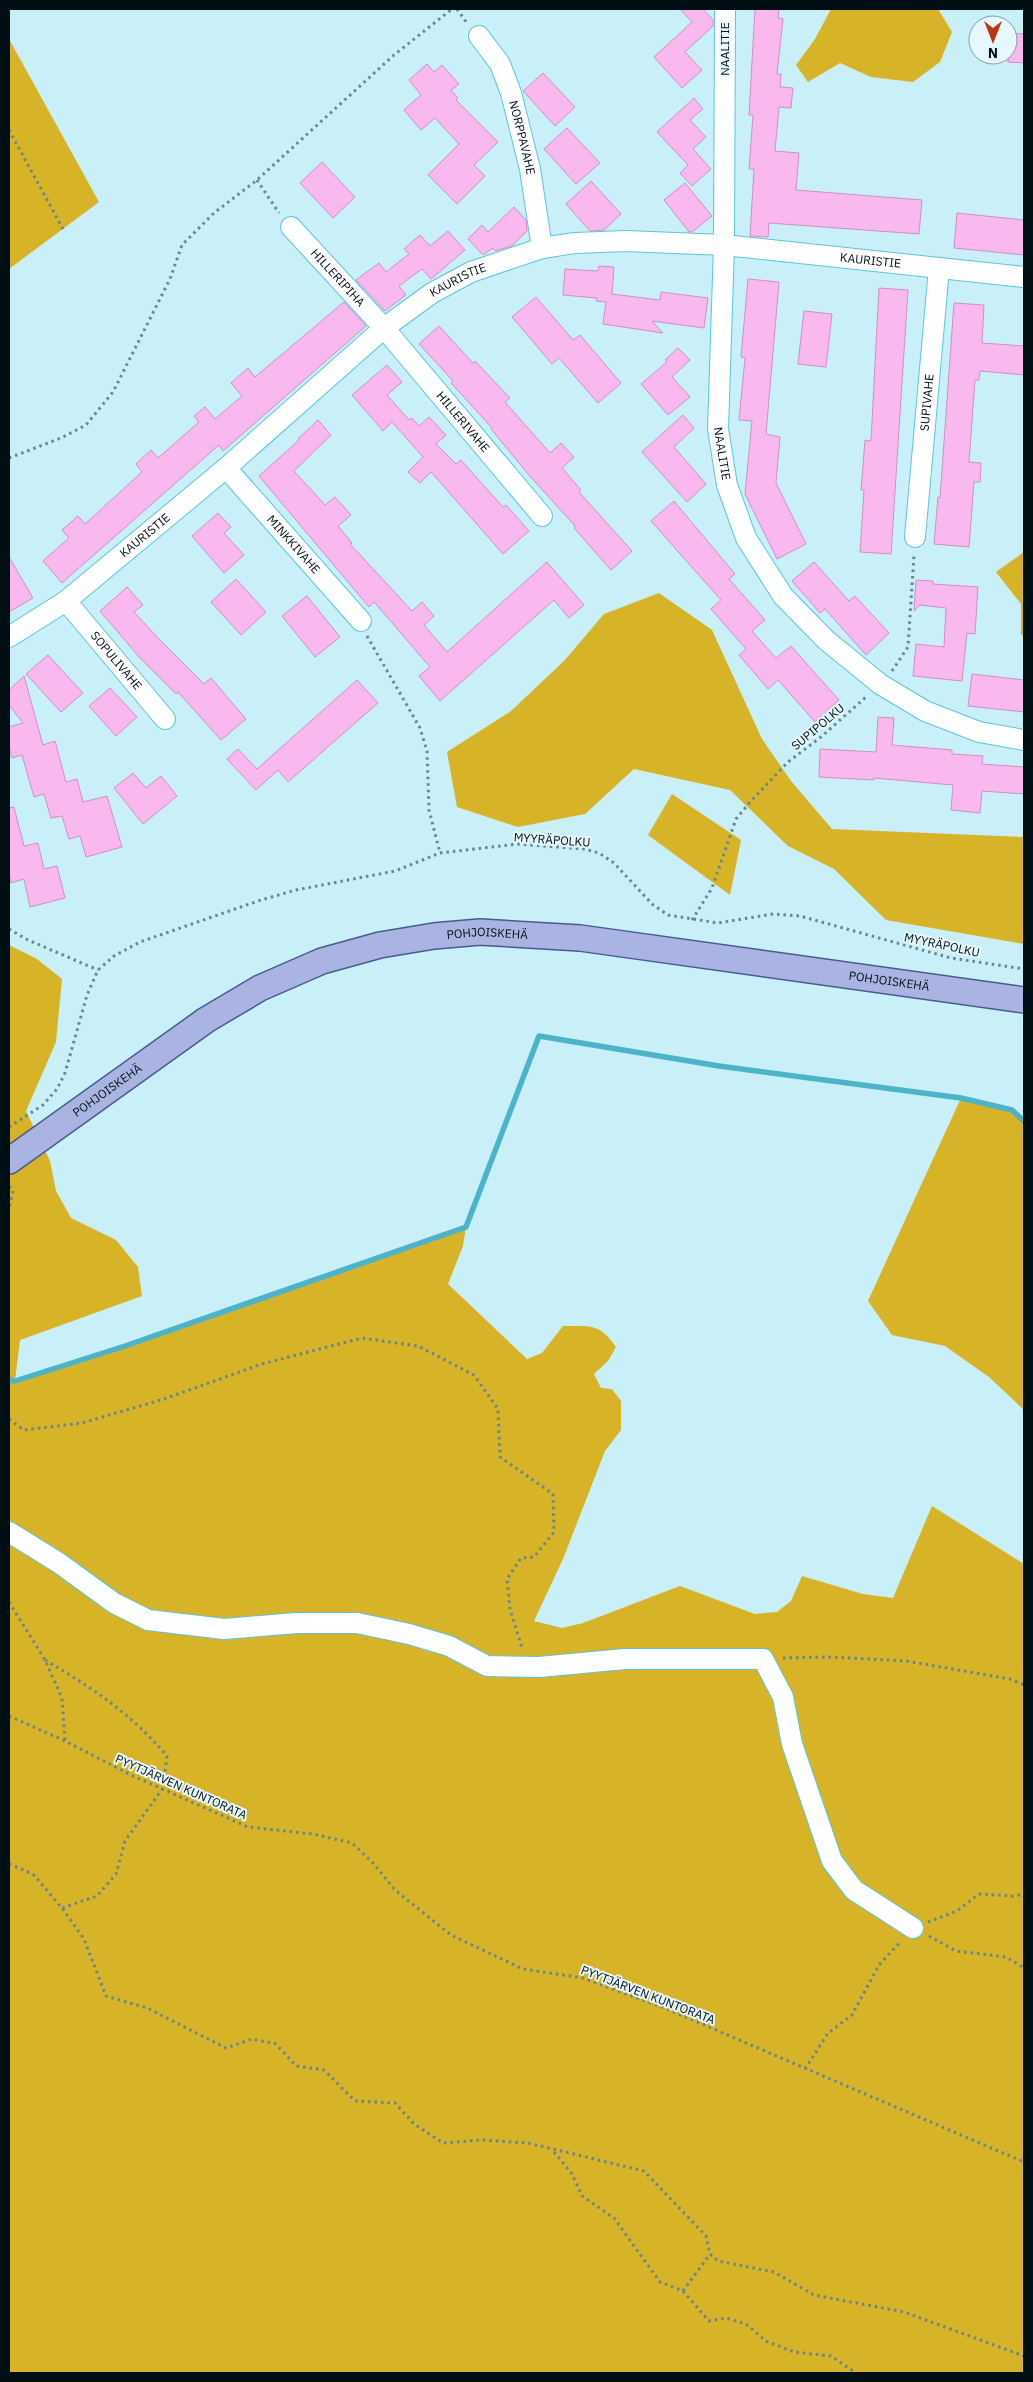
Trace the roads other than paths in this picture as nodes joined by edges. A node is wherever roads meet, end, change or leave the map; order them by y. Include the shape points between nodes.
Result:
1 (725, 9) edge
2 (479, 36) dead end
3 (291, 227) road end
4 (724, 245) junction
5 (542, 248) junction
6 (938, 268) junction
7 (1024, 277) edge
8 (384, 328) junction
9 (226, 468) junction
10 (542, 516) dead end
11 (915, 537) road end
12 (66, 602) junction
13 (361, 622) road end
14 (9, 637) edge
15 (165, 719) dead end
16 (1024, 740) edge
17 (1024, 1000) edge
18 (9, 1161) edge
19 (9, 1532) edge
20 (914, 1928) road end

1 - 4 street, NAALITIE
2 - 5 street, NORPPAVAHE via 500,64 511,93 530,169
3 - 8 street, HILLERIPIHA
4 - 5 street, KAURISTIE via 626,241
4 - 6 street, KAURISTIE
4 - 16 street, NAALITIE via 718,428 727,485 746,538 783,596 826,640 880,684 925,712 979,732
5 - 8 street, KAURISTIE via 471,272 432,293
6 - 7 street, KAURISTIE
6 - 11 street, SUPIVAHE
8 - 9 street, KAURISTIE
8 - 10 street, HILLERIVAHE
9 - 12 street, KAURISTIE
9 - 13 street, MINKKIVAHE
12 - 14 street, KAURISTIE
12 - 15 street, SOPULIVAHE
17 - 18 main road, POHJOISKEHÄ via 580,938 480,932 434,936 380,945 322,961 260,988 206,1020
19 - 20 street via 114,1603 148,1620 224,1628 357,1623 449,1646 487,1666 528,1667 626,1659 763,1659 782,1697 792,1744 832,1861 854,1890

